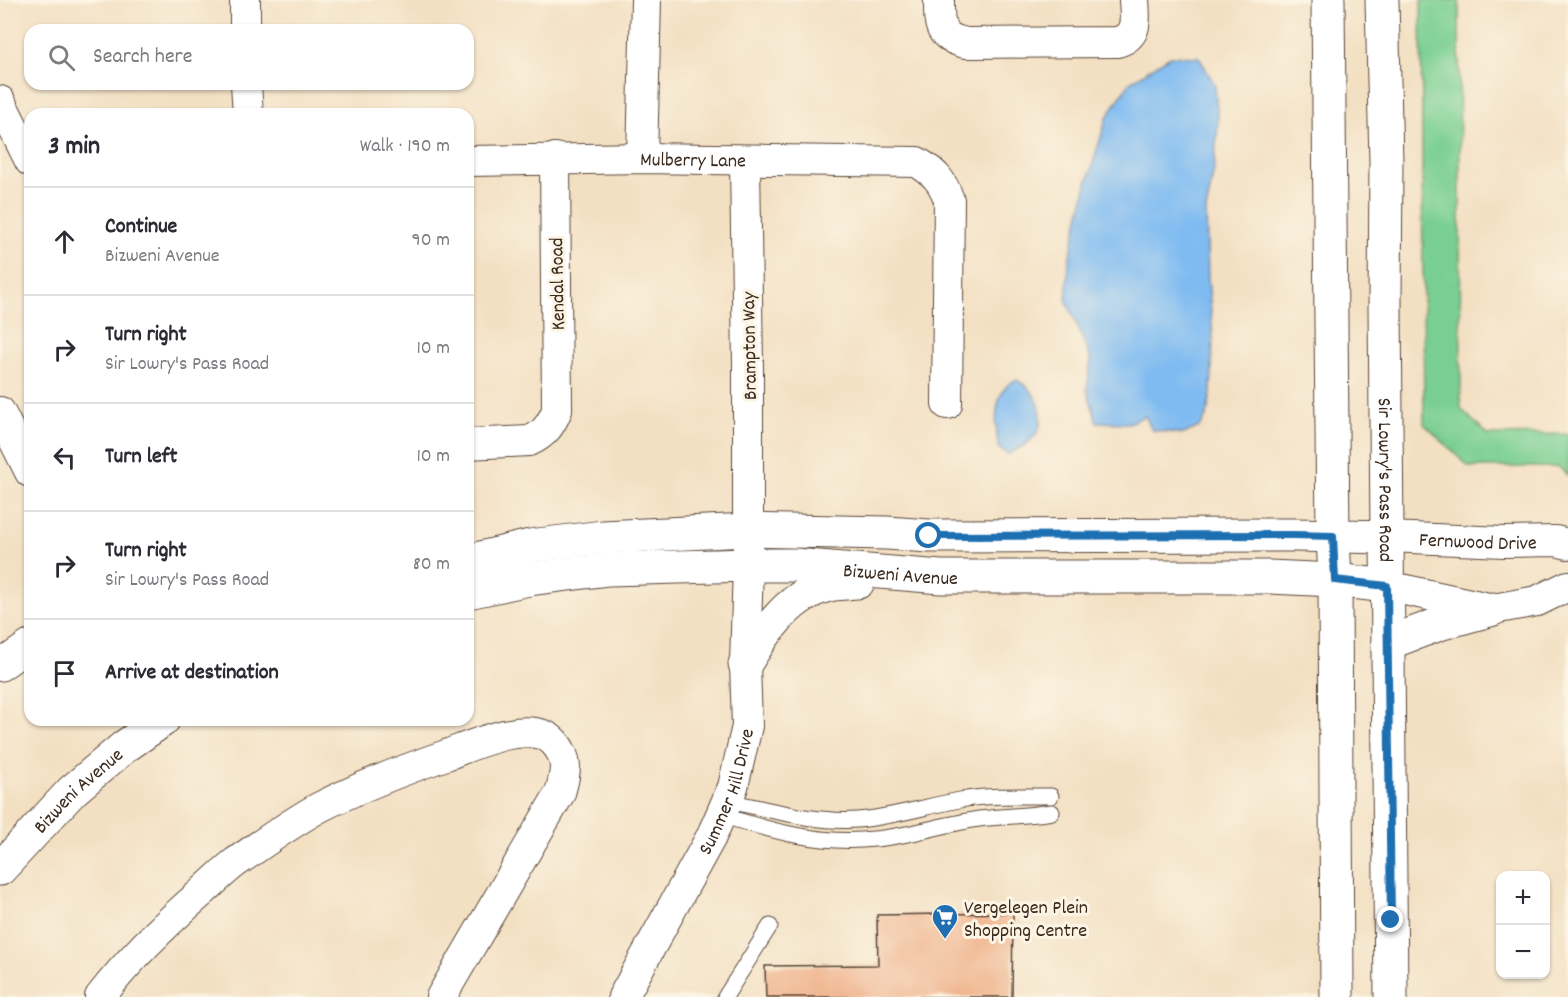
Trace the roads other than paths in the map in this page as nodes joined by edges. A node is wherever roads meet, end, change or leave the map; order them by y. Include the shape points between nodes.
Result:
1 (244, 0) edge
2 (646, 0) edge
3 (939, 0) edge
4 (1134, 0) edge
5 (1328, 0) edge
6 (1382, 0) edge
7 (245, 24) edge
8 (246, 90) edge
9 (0, 101) edge
10 (248, 108) edge
11 (24, 149) edge
12 (642, 158) junction
13 (555, 159) junction
14 (474, 161) edge
15 (745, 161) junction
16 (947, 404) dead end
17 (0, 412) edge
18 (474, 444) edge
19 (24, 460) edge
20 (748, 530) junction
21 (1333, 536) junction
22 (1388, 537) junction
23 (1568, 544) edge
24 (474, 560) edge
25 (748, 565) junction
26 (941, 577) junction
27 (1335, 580) junction
28 (1387, 586) junction
29 (1568, 586) edge
30 (474, 591) edge
31 (1494, 609) junction
32 (1388, 643) junction
33 (24, 649) edge
34 (745, 664) junction
35 (0, 666) edge
36 (154, 726) edge
37 (1051, 796) dead end
38 (724, 808) junction
39 (1052, 812) dead end
40 (0, 869) edge
41 (770, 926) dead end
42 (100, 997) edge
43 (441, 997) edge
44 (623, 997) edge
45 (725, 997) edge
46 (1336, 997) edge
47 (1392, 997) edge

1 - 7 street
2 - 12 street
3 - 4 street via 942,30 955,40 966,42 1118,42 1126,40 1134,27
5 - 21 street
6 - 22 street, Sir Lowry's Pass Road
8 - 10 street
9 - 11 street
12 - 13 street, Mulberry Lane
12 - 15 street, Mulberry Lane
13 - 14 street, Mulberry Lane
13 - 18 street, Kendal Road via 557,410 544,433 529,441
15 - 16 street, Mulberry Lane via 917,162 936,176 949,200
15 - 20 street, Brampton Way
17 - 19 street
20 - 21 street, Bizweni Avenue via 929,536
20 - 24 street, Bizweni Avenue via 603,537 530,546
20 - 25 street, Brampton Way
21 - 22 street, Bizweni Avenue
21 - 27 street
22 - 23 street, Fernwood Drive
22 - 28 street, Sir Lowry's Pass Road
25 - 26 street, Bizweni Avenue
25 - 30 street, Bizweni Avenue via 609,570 529,579
25 - 34 street, Summer Hill Drive
26 - 27 street, Bizweni Avenue via 1269,576
26 - 34 street via 833,584 814,590 796,600 775,621
27 - 28 street, Bizweni Avenue
27 - 46 street
28 - 31 street
28 - 32 street, Sir Lowry's Pass Road
29 - 31 street via 1537,601
31 - 32 street
32 - 47 street, Sir Lowry's Pass Road
33 - 35 street
34 - 38 street, Summer Hill Drive via 747,726
36 - 40 street, Bizweni Avenue via 72,791
37 - 38 lane via 960,800 889,817 855,820
38 - 39 lane via 781,833 834,840 874,839 981,819
38 - 44 street, Summer Hill Drive
41 - 45 lane
42 - 43 street via 162,927 234,864 318,808 386,776 470,746 501,736 537,733 551,739 565,759 566,773 560,793

